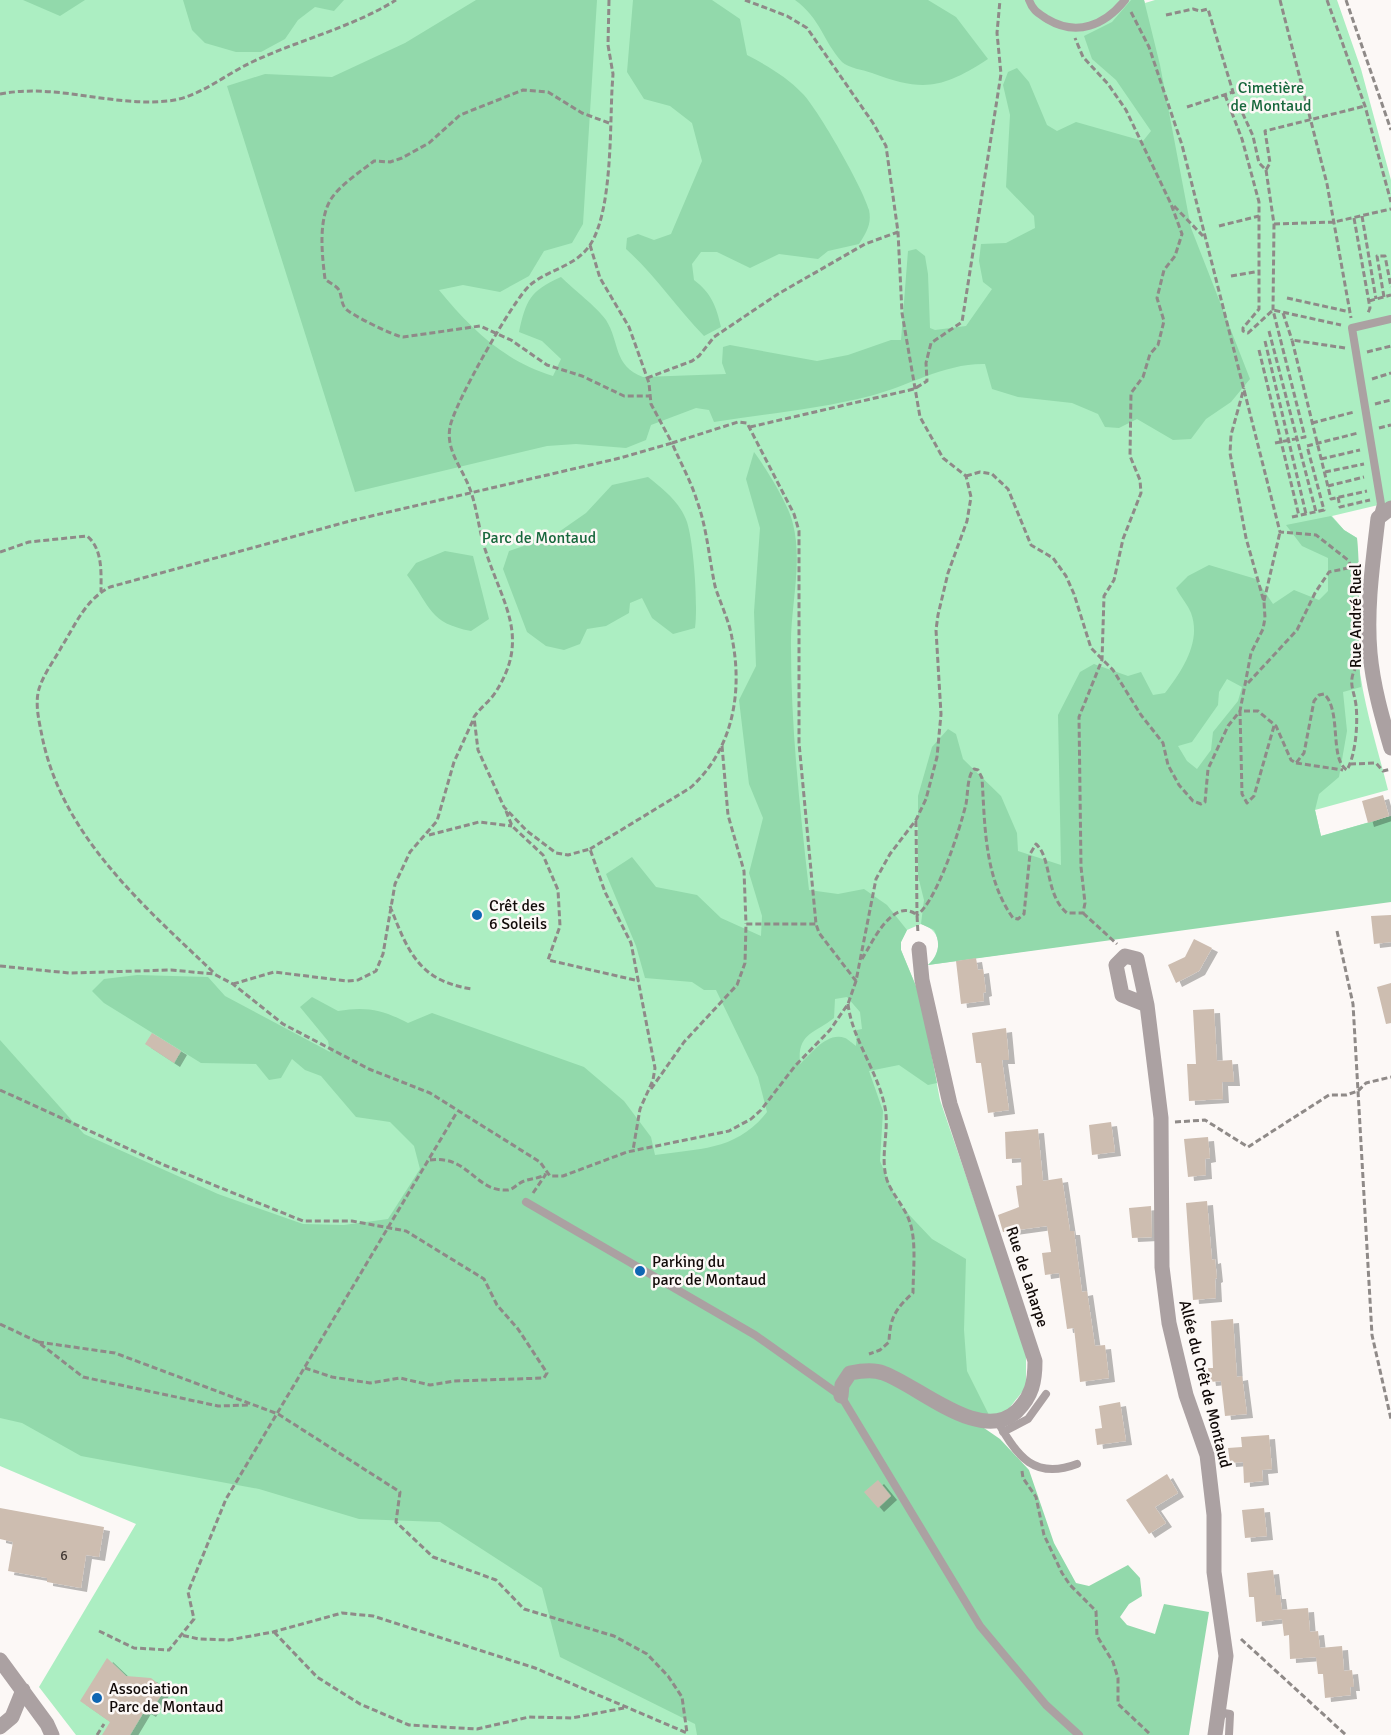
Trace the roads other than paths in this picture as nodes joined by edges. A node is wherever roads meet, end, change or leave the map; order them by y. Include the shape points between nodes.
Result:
1 (1029, 0) edge
2 (1124, 1) edge
3 (1391, 319) edge
4 (1385, 503) edge
5 (1391, 748) edge
6 (919, 949) road end
7 (1146, 1005) junction
8 (526, 1202) road end
9 (1046, 1394) dead end
10 (841, 1396) junction
11 (1000, 1427) junction
12 (1077, 1464) dead end
13 (0, 1660) edge
14 (22, 1690) junction
15 (0, 1727) edge
16 (1216, 1730) edge
17 (52, 1735) edge
18 (1079, 1735) edge
19 (1229, 1735) edge

1 - 2 lane via 1032,10 1057,25 1073,28 1101,23
3 - 4 lane via 1352,328 1376,474
4 - 5 street, Rue André Ruel via 1378,518 1370,651 1376,694
6 - 11 street, Rue de Laharpe via 922,980 950,1104 1035,1361 1034,1385 1026,1402
7 - 7 street, Allée du Crêt de Montaud via 1137,959 1125,956 1116,965 1122,995
7 - 16 street, Allée du Crêt de Montaud via 1161,1123 1162,1267 1171,1334 1186,1395 1207,1455 1214,1515 1214,1572 1226,1656
8 - 10 lane via 755,1335
9 - 11 lane via 1028,1419
10 - 11 street via 842,1385 850,1373 882,1372 930,1400
10 - 18 lane via 980,1626 1046,1705
11 - 12 lane via 1020,1457 1037,1467 1050,1471
13 - 14 street
14 - 15 street via 12,1717
14 - 17 street
16 - 19 lane via 1221,1716 1230,1714

